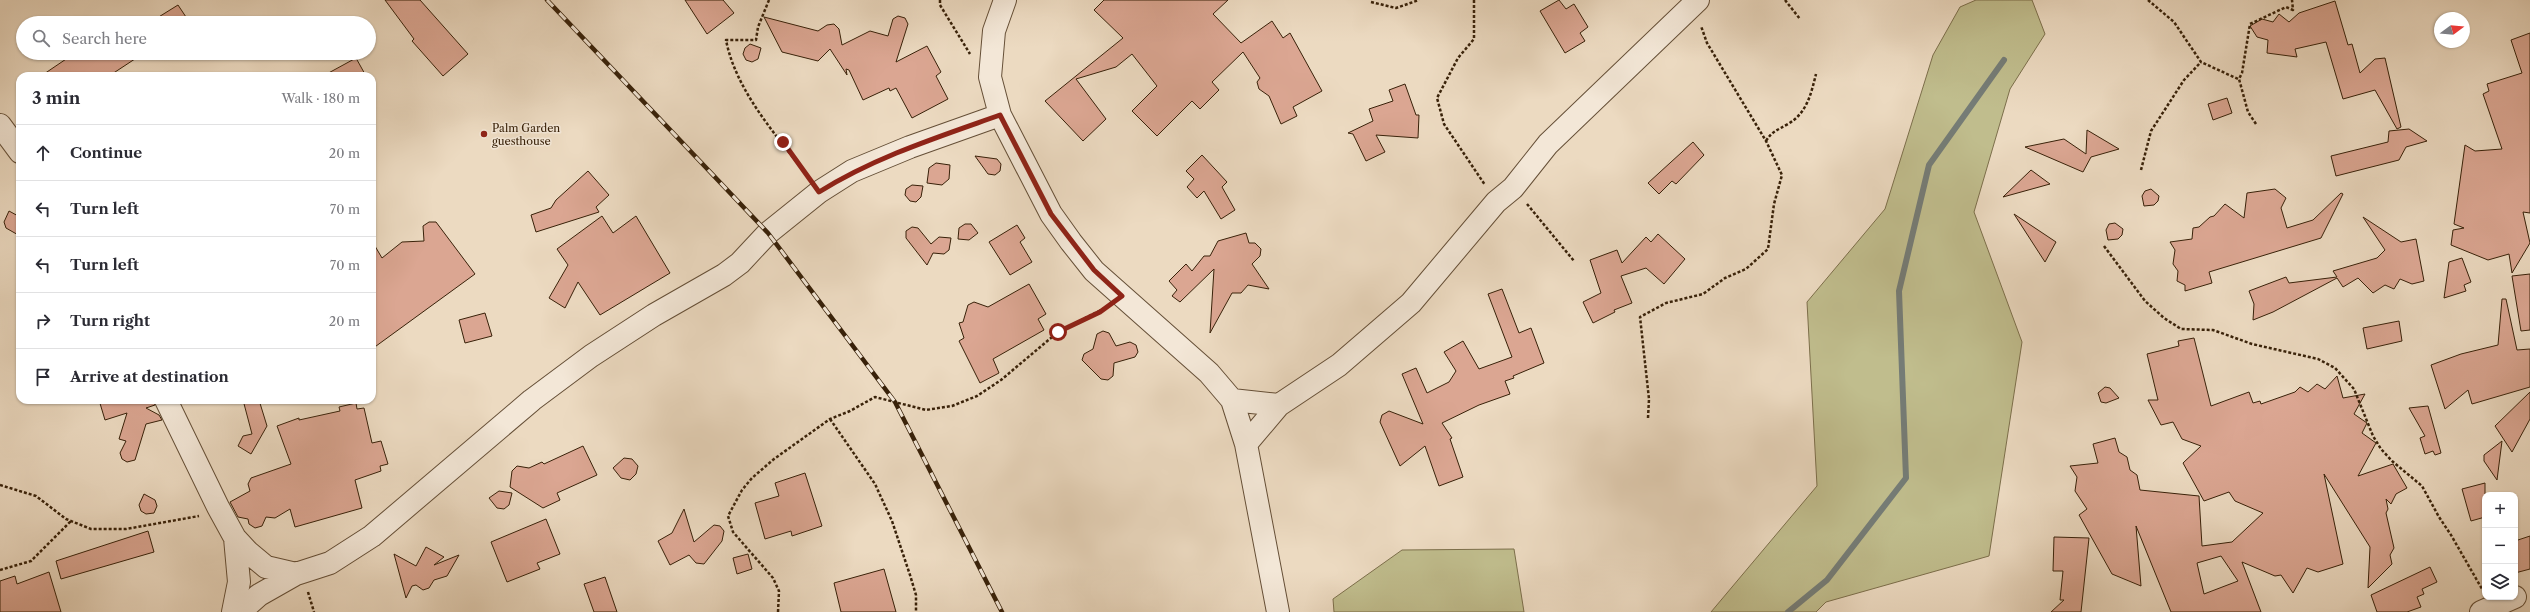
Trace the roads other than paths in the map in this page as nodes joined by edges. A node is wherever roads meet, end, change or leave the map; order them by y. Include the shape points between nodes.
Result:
1 (1005, 0) edge
2 (1695, 3) edge
3 (1000, 115) junction
4 (0, 126) edge
5 (12, 149) edge
6 (1232, 400) junction
7 (168, 404) edge
8 (1279, 405) junction
9 (1246, 444) junction
10 (235, 538) junction
11 (296, 574) junction
12 (2530, 590) edge
13 (2518, 596) edge
14 (2508, 600) edge
15 (232, 612) edge
16 (240, 612) edge
17 (1278, 612) edge
18 (2481, 612) edge

1 - 3 street via 994,31 990,77
2 - 8 street via 1548,144 1513,188 1496,202 1411,303 1339,365
3 - 6 street via 1051,214 1094,270 1209,373
3 - 11 street via 866,165 819,192 768,233 740,263 724,275 654,315 591,356 532,400 372,536 330,563
4 - 5 street
6 - 8 street
6 - 9 street
7 - 10 street
8 - 9 street
9 - 17 street
10 - 11 street via 266,567
10 - 15 street via 239,582
11 - 16 street via 259,595
12 - 13 street
14 - 18 street

